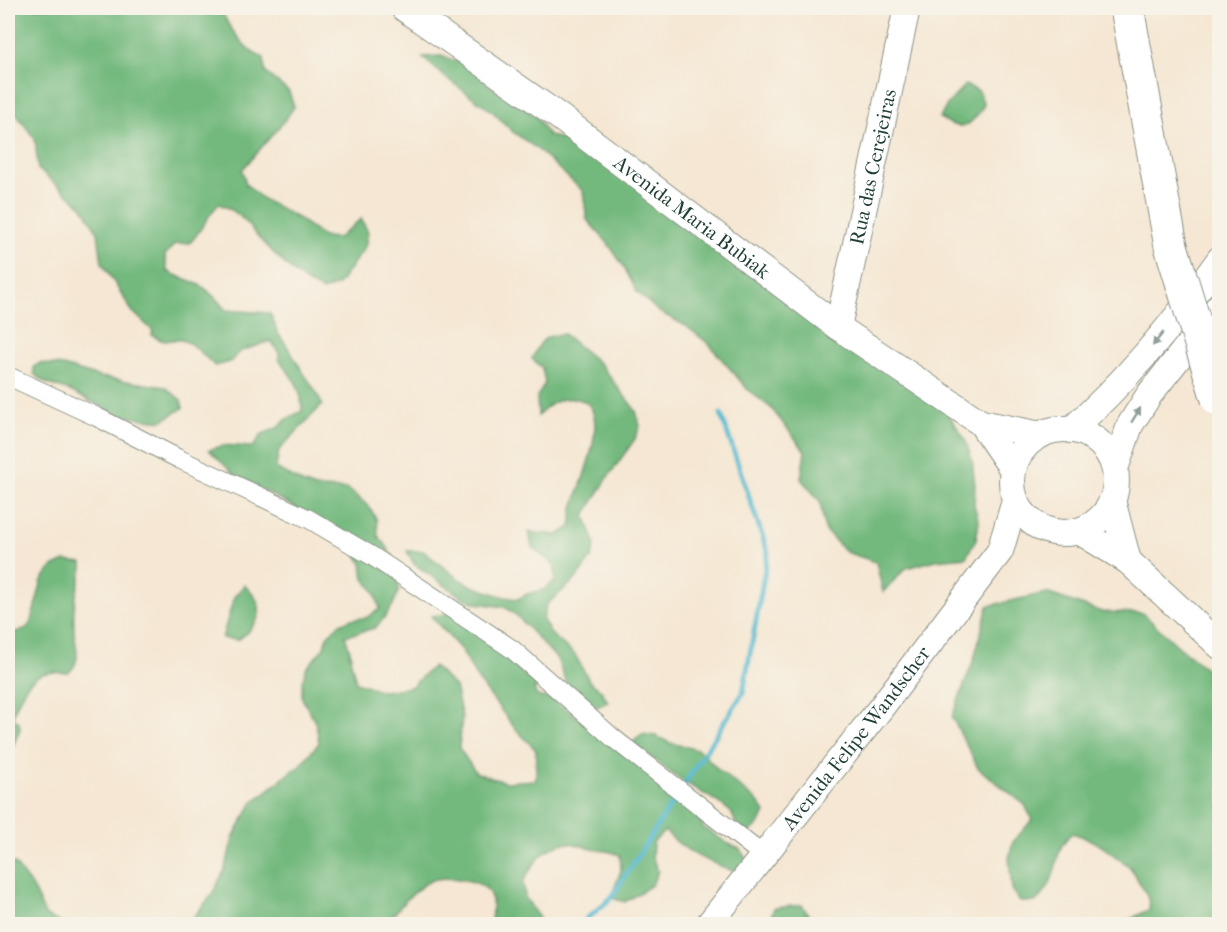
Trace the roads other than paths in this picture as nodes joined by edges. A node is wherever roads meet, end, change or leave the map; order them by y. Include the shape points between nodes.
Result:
1 (404, 8) edge
2 (907, 8) edge
3 (1127, 8) edge
4 (1220, 259) edge
5 (1220, 305) edge
6 (838, 327) junction
7 (8, 376) edge
8 (1219, 400) edge
9 (981, 423) junction
10 (1071, 430) junction
11 (1041, 435) junction
12 (1115, 469) junction
13 (1013, 470) junction
14 (1112, 500) junction
15 (1015, 501) junction
16 (1049, 531) junction
17 (1079, 531) junction
18 (1000, 551) junction
19 (1128, 561) junction
20 (1220, 646) edge
21 (764, 856) junction
22 (709, 924) edge

1 - 6 street, Avenida Maria Bubiak via 557,115
2 - 6 street, Rua das Cerejeiras
3 - 8 highway, bridge via 1171,246
4 -> 10 street via 1135,369
12 -> 5 street via 1130,425 1149,395
6 - 9 street, Avenida Maria Bubiak
7 - 21 street via 309,519 382,563 512,649 613,738
9 - 11 street, Avenida Maria Bubiak
9 - 13 street, Avenida Maria Bubiak
10 - 11 street
10 - 12 street via 1099,443
11 - 13 street via 1028,443
12 - 14 street
13 - 15 street
14 - 17 street via 1104,514
14 - 19 street
15 - 16 street via 1034,525
15 - 18 street, Avenida Felipe Wandscher
16 - 17 street
16 - 18 street
17 - 19 street
18 - 21 street, Avenida Felipe Wandscher
19 - 20 street
21 - 22 street, Avenida Felipe Wandscher

